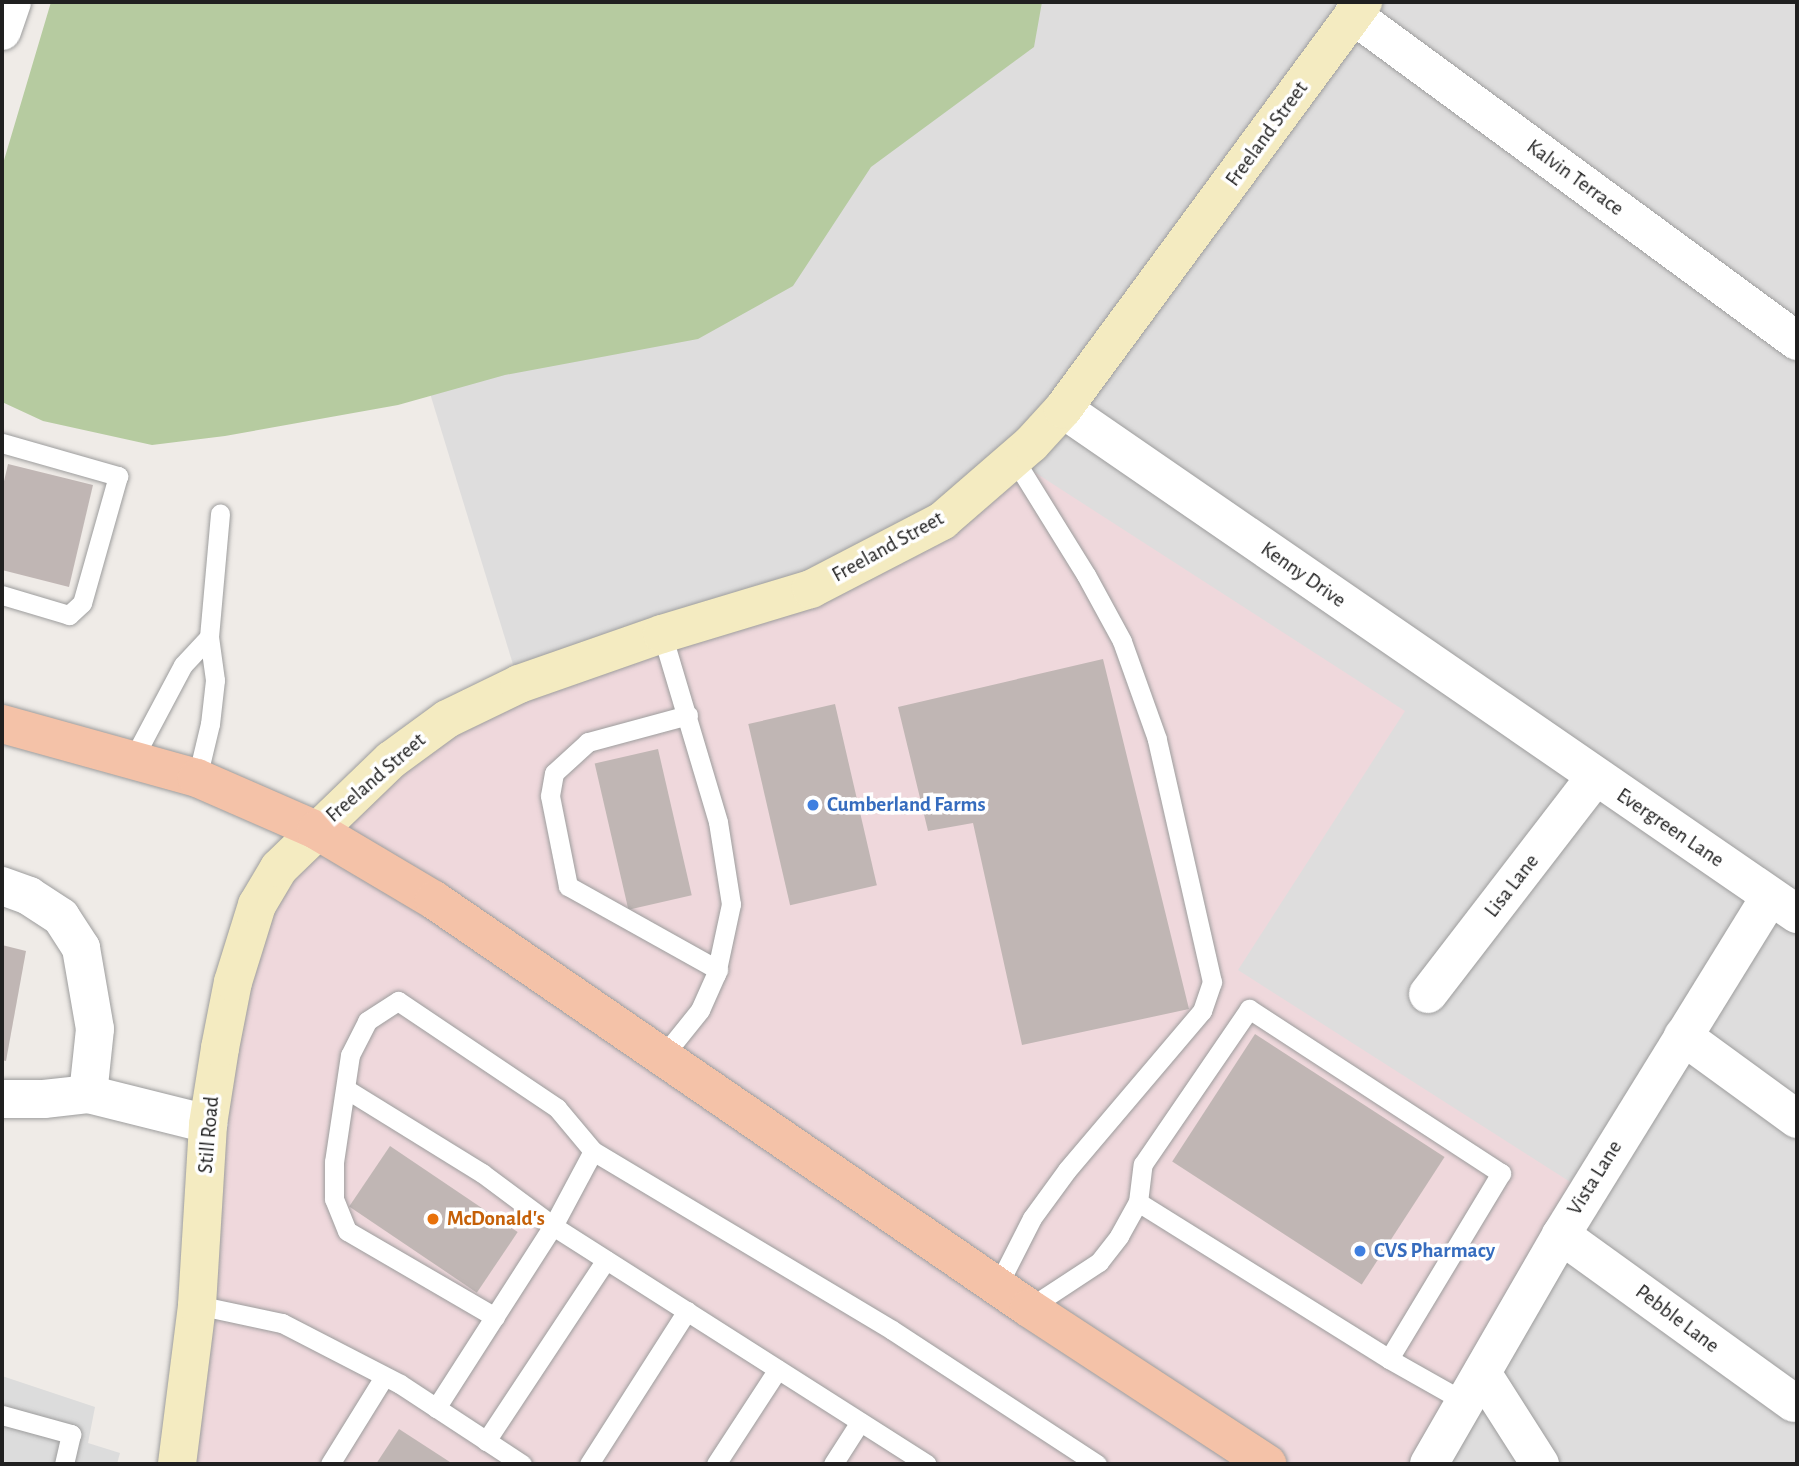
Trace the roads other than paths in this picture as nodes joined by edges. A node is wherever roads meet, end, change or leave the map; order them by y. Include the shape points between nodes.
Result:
1 (12, 2) edge
2 (1358, 9) edge
3 (2, 31) edge
4 (1797, 341) edge
5 (1063, 410) junction
6 (2, 443) edge
7 (1014, 459) junction
8 (220, 513) dead end
9 (2, 595) edge
10 (662, 634) junction
11 (209, 637) junction
12 (688, 715) junction
13 (2, 724) edge
14 (1543, 741) joint
15 (133, 759) junction
16 (197, 778) junction
17 (1595, 778) junction
18 (316, 830) junction
19 (2, 886) edge
20 (1784, 905) edge
21 (718, 970) junction
22 (1428, 995) dead end
23 (1682, 1036) junction
24 (663, 1056) junction
25 (346, 1089) junction
26 (88, 1094) junction
27 (2, 1099) edge
28 (1797, 1119) edge
29 (208, 1124) junction
30 (593, 1151) junction
31 (1138, 1202) junction
32 (553, 1226) junction
33 (1561, 1235) junction
34 (606, 1260) junction
35 (997, 1287) junction
36 (197, 1305) junction
37 (1028, 1308) junction
38 (687, 1311) junction
39 (495, 1317) junction
40 (1389, 1359) junction
41 (778, 1369) junction
42 (384, 1377) junction
43 (1473, 1387) junction
44 (1794, 1403) dead end
45 (436, 1408) junction
46 (2, 1416) edge
47 (860, 1422) junction
48 (486, 1441) junction
49 (64, 1464) edge
50 (177, 1464) edge
51 (330, 1464) edge
52 (522, 1464) edge
53 (589, 1464) edge
54 (716, 1464) edge
55 (833, 1464) edge
56 (927, 1464) edge
57 (1097, 1464) edge
58 (1267, 1464) edge
59 (1429, 1464) edge
60 (1540, 1464) edge

1 - 3 street
2 - 4 street, Kalvin Terrace
2 - 5 main road, Freeland Street
5 - 7 main road, Freeland Street
5 - 14 street, Kenny Drive
6 - 9 lane via 118,476 82,603 69,615
7 - 10 main road, Freeland Street via 942,521 854,569 811,589
7 - 35 lane via 1122,641 1157,739 1212,982 1202,1011 1031,1218
8 - 11 lane
10 - 12 lane
10 - 18 main road, Freeland Street via 519,684 447,719 391,760
11 - 15 lane via 183,665
11 - 16 lane via 215,680
12 - 21 lane via 718,822 732,904
12 - 21 lane via 587,741 554,774 550,796 568,886
13 - 15 main road
14 - 17 street, Evergreen Lane
15 - 16 main road
16 - 18 main road
17 - 20 street, Evergreen Lane
17 - 22 street, Lisa Lane
18 - 24 main road via 434,901
18 - 29 main road, Still Road via 279,868 257,905 233,982
19 - 26 street via 29,896 61,917 80,948 95,1029
20 - 23 street, Vista Lane
21 - 24 lane via 700,1010
23 - 28 street
23 - 33 street, Vista Lane
24 - 35 main road
25 - 30 lane via 350,1055 367,1021 398,1001 557,1108
25 - 32 lane via 482,1173
25 - 39 lane via 334,1162 334,1199 347,1231
26 - 27 street
26 - 29 street
29 - 36 main road, Still Road
30 - 32 lane
30 - 57 lane via 892,1329
31 - 37 lane via 1098,1262
31 - 40 lane
31 - 40 lane via 1143,1164 1249,1009 1501,1173
32 - 34 lane
32 - 39 lane
33 - 43 street, Vista Lane
33 - 44 street, Pebble Lane
34 - 38 lane
34 - 48 lane
35 - 37 main road
36 - 42 lane via 282,1323
36 - 50 main road, Still Road
37 - 58 main road
38 - 41 lane
38 - 53 lane
39 - 45 lane
40 - 43 lane
41 - 47 lane
41 - 54 lane
42 - 45 lane
42 - 51 lane
43 - 59 street, Vista Lane
43 - 60 street
45 - 48 lane
46 - 49 lane via 71,1434
47 - 55 lane
47 - 56 lane
48 - 52 lane

